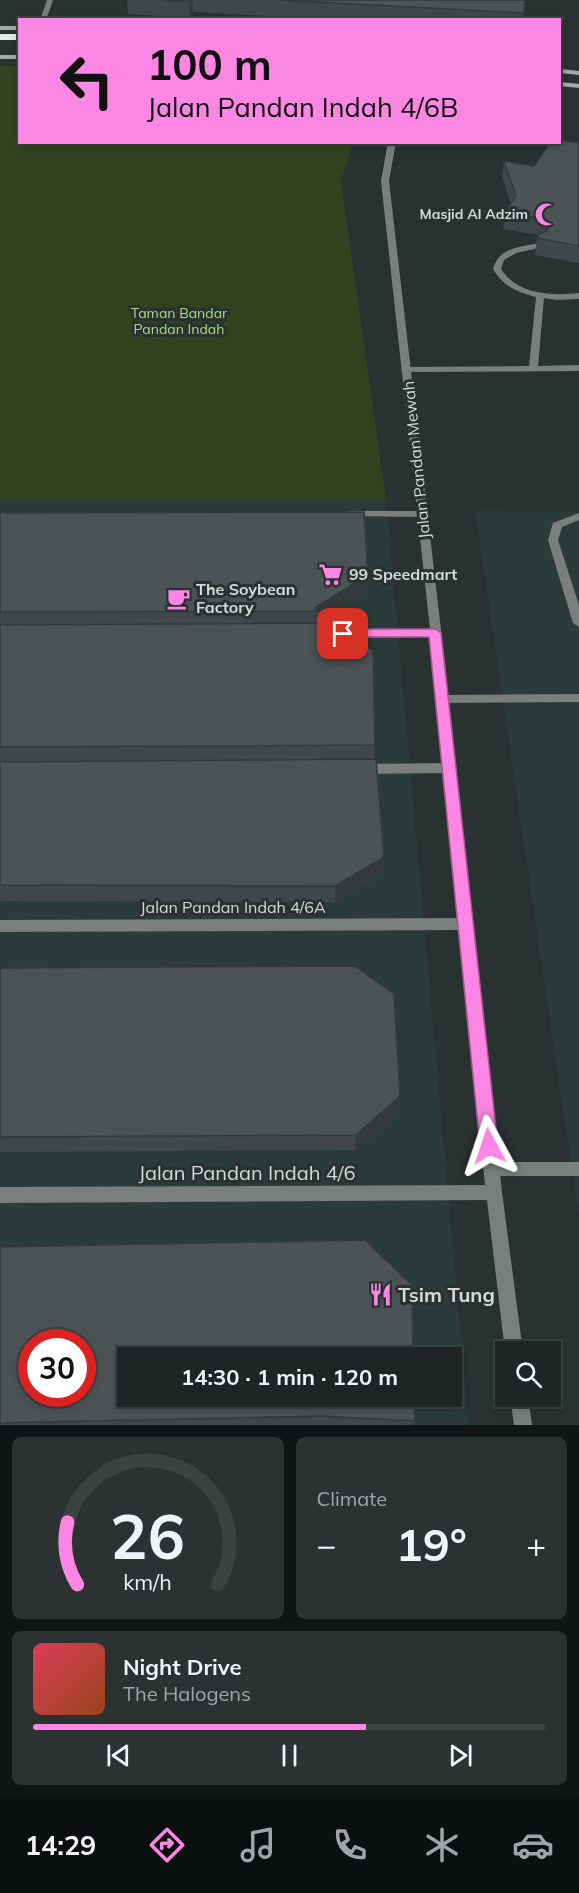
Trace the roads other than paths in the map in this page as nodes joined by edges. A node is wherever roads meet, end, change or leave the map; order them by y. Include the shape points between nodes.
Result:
1 (50, 0) edge
2 (44, 18) edge
3 (0, 28) edge
4 (18, 28) edge
5 (0, 37) edge
6 (18, 37) edge
7 (0, 46) edge
8 (18, 46) edge
9 (0, 57) edge
10 (18, 57) edge
11 (561, 71) edge
12 (579, 73) edge
13 (561, 84) edge
14 (579, 86) edge
15 (392, 144) edge
16 (540, 245) edge
17 (540, 296) junction
18 (579, 296) edge
19 (533, 368) junction
20 (579, 368) edge
21 (405, 370) junction
22 (422, 513) junction
23 (340, 514) edge
24 (579, 516) edge
25 (579, 623) edge
26 (435, 633) junction
27 (317, 634) edge
28 (579, 698) edge
29 (443, 699) junction
30 (450, 768) junction
31 (343, 769) edge
32 (467, 924) junction
33 (0, 926) edge
34 (491, 1168) junction
35 (579, 1168) edge
36 (494, 1192) junction
37 (0, 1195) edge
38 (513, 1341) edge
39 (521, 1407) edge
40 (523, 1425) edge

1 - 2 street
3 - 4 main road
5 - 6 highway
7 - 8 highway
9 - 10 main road
11 - 12 main road
13 - 14 main road
15 - 21 street, Jalan Pandan Mewah via 384,181
16 - 17 street via 512,250 498,263 497,271 511,287
17 - 18 street
17 - 19 street
19 - 20 street
19 - 21 street
21 - 22 street, Jalan Pandan Mewah
22 - 23 street
22 - 26 street, Jalan Pandan Mewah
24 - 25 street via 557,525 553,540
26 - 27 street
26 - 29 street, Jalan Pandan Mewah
28 - 29 street
29 - 30 street, Jalan Pandan Mewah
30 - 31 street
30 - 32 street, Jalan Pandan Mewah
32 - 33 street, Jalan Pandan Indah 4/6A
32 - 34 street, Jalan Pandan Mewah
34 - 35 street
34 - 36 street, Jalan Pandan Mewah
36 - 37 street, Jalan Pandan Indah 4/6
36 - 38 street, Jalan Pandan Mewah
39 - 40 street

